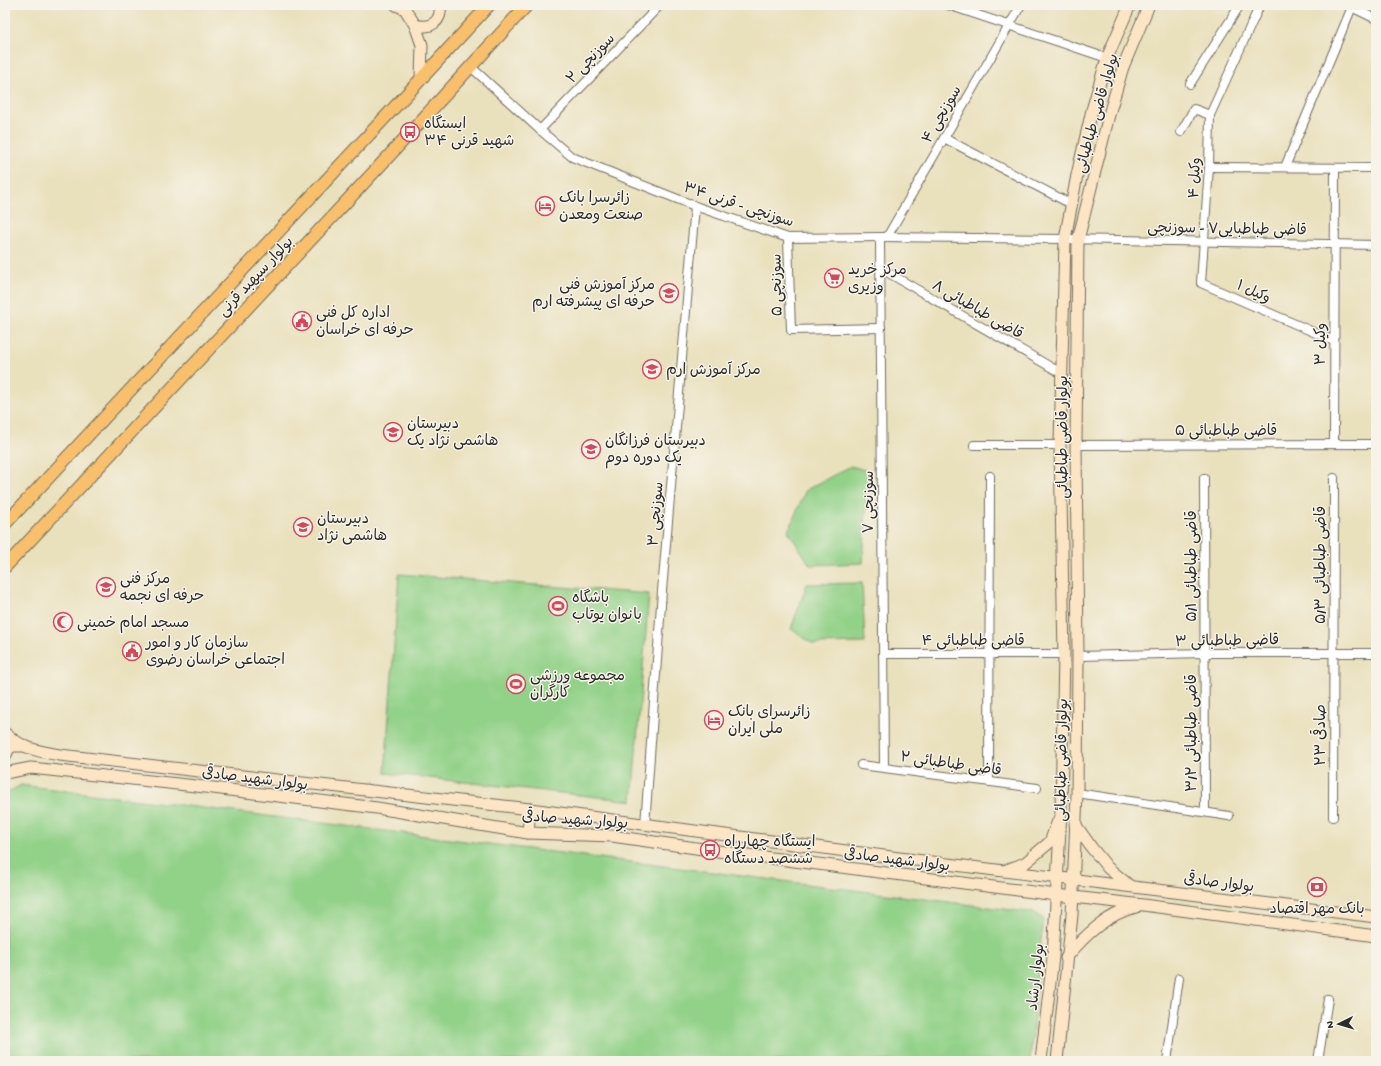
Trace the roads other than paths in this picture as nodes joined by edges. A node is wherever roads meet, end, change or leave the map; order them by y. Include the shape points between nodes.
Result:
1 (396, 5) edge
2 (440, 5) edge
3 (489, 5) edge
4 (527, 5) edge
5 (660, 5) edge
6 (948, 5) edge
7 (1020, 5) edge
8 (1130, 5) edge
9 (1149, 5) edge
10 (1240, 5) edge
11 (1260, 5) edge
12 (1349, 6) edge
13 (1376, 19) edge
14 (416, 25) junction
15 (1008, 25) junction
16 (1107, 58) junction
17 (470, 66) junction
18 (421, 79) junction
19 (1190, 84) dead end
20 (1210, 116) junction
21 (540, 130) junction
22 (1181, 132) dead end
23 (944, 138) junction
24 (1209, 167) junction
25 (1285, 168) junction
26 (1335, 168) junction
27 (1376, 168) edge
28 (1071, 204) junction
29 (695, 206) junction
30 (884, 237) junction
31 (788, 238) junction
32 (1065, 239) junction
33 (1078, 240) junction
34 (1204, 242) junction
35 (1335, 244) junction
36 (1376, 245) edge
37 (880, 268) junction
38 (881, 328) junction
39 (1334, 341) junction
40 (1061, 373) junction
41 (1060, 444) junction
42 (1334, 444) junction
43 (1376, 444) edge
44 (974, 445) dead end
45 (1076, 445) junction
46 (990, 476) dead end
47 (1204, 478) dead end
48 (1334, 478) dead end
49 (5, 524) edge
50 (5, 567) edge
51 (1205, 653) junction
52 (1334, 653) junction
53 (1376, 653) edge
54 (883, 654) junction
55 (990, 654) junction
56 (1064, 654) junction
57 (1078, 656) junction
58 (5, 733) edge
59 (26, 746) junction
60 (5, 757) edge
61 (862, 765) dead end
62 (884, 768) junction
63 (10, 772) edge
64 (990, 782) junction
65 (1037, 788) dead end
66 (1077, 792) junction
67 (530, 810) junction
68 (1061, 811) junction
69 (1205, 812) junction
70 (1229, 816) dead end
71 (1334, 816) dead end
72 (1075, 824) junction
73 (645, 825) junction
74 (528, 832) junction
75 (1006, 871) junction
76 (1057, 878) junction
77 (1073, 879) junction
78 (1130, 886) junction
79 (1056, 895) junction
80 (1072, 897) junction
81 (1143, 905) junction
82 (1376, 917) edge
83 (1376, 936) edge
84 (1066, 958) junction
85 (1179, 978) dead end
86 (1328, 999) dead end
87 (1041, 1061) edge
88 (1058, 1061) edge
89 (1167, 1061) edge
90 (1318, 1061) edge

1 - 14 main road via 405,9
2 - 14 main road via 438,20 423,27
3 - 18 main road, بولوار سپهبد قرنی
4 - 17 main road, بولوار سپهبد قرنی
5 - 21 street, سوزنچی ۲
6 - 15 street
7 - 15 street, سوزنچی ۴
8 - 16 main road, بولوار قاضی طباطبائی
9 - 33 main road, بولوار قاضی طباطبائی via 1123,67
10 - 19 street
11 - 20 street
12 - 13 street
12 - 25 street
14 - 18 main road via 422,45
15 - 16 street
15 - 23 street, سوزنچی ۴
16 - 28 main road, بولوار قاضی طباطبائی via 1092,110
17 - 21 street, سوزنچی - قرنی ۳۴
17 - 50 main road, بولوار سپهبد قرنی
18 - 49 main road, بولوار سپهبد قرنی
20 - 22 street via 1194,108
20 - 24 street, وکيل ۴
21 - 29 street, سوزنچی - قرنی ۳۴ via 572,157
23 - 28 street
23 - 30 street, سوزنچی ۴
24 - 25 street
24 - 34 street, وکيل ۴
25 - 26 street
26 - 27 street
26 - 35 street, وکيل ۳
28 - 32 main road, بولوار قاضی طباطبائی
29 - 31 street, سوزنچی - قرنی ۳۴
29 - 73 street, سوزنچی ۳
30 - 31 street, سوزنچی - قرنی ۳۴
30 - 32 street, سوزنچی - قرنی ۳۴
30 - 37 street, سوزنچی ۷
31 - 38 street, سوزنچی ۵ via 791,330
32 - 33 street, قاضی طباطبایی۷ - سوزنچی
32 - 40 main road, بولوار قاضی طباطبائی
33 - 34 street, قاضی طباطبایی۷ - سوزنچی
33 - 45 main road, بولوار قاضی طباطبائی
34 - 35 street, قاضی طباطبایی۷ - سوزنچی
34 - 39 street, وکيل ۱ via 1201,283
35 - 36 street, قاضی طباطبایی۷ - سوزنچی
35 - 39 street, وکيل ۳
37 - 38 street, سوزنچی ۷
37 - 40 street, قاضی طباطبائی ۸
38 - 54 street, سوزنچی ۷
39 - 42 street, وکيل ۳
40 - 41 main road, بولوار قاضی طباطبائی
41 - 44 street
41 - 56 main road, بولوار قاضی طباطبائی
42 - 43 street, قاضی طباطبائی ۵
42 - 45 street, قاضی طباطبائی ۵
45 - 57 main road, بولوار قاضی طباطبائی
46 - 55 street
47 - 51 street, قاضی طباطبائی ۵/۱
48 - 52 street, قاضی طباطبائی ۵/۳
51 - 52 street, قاضی طباطبائی ۳
51 - 57 street, قاضی طباطبائی ۳
51 - 69 street, قاضی طباطبائی ۳/۲
52 - 53 street, قاضی طباطبائی ۳
52 - 71 street, صادقی ۲۳
54 - 55 street, قاضی طباطبائی ۴
54 - 62 street, سوزنچی ۷
55 - 56 street, قاضی طباطبائی ۴
55 - 64 street
56 - 68 main road, بولوار قاضی طباطبائی
57 - 66 main road, بولوار قاضی طباطبائی
58 - 59 main road, بولوار شهید صادقی
59 - 60 main road via 9,748
59 - 67 main road, بولوار شهید صادقی via 33,750 60,755
60 - 63 main road
61 - 62 street, قاضی طباطبائی ۲
62 - 64 street, قاضی طباطبائی ۲
63 - 74 main road, بولوار شهید صادقی via 31,768 58,770 205,787 377,808
64 - 65 street, قاضی طباطبائی ۲
66 - 69 street
66 - 72 main road, بولوار قاضی طباطبائی
67 - 73 main road, بولوار شهید صادقی
67 - 74 main road
68 - 75 main road via 1050,842 1025,863
68 - 76 main road, بولوار قاضی طباطبائی
69 - 70 street
72 - 77 main road, بولوار قاضی طباطبائی
72 - 78 main road via 1108,868
73 - 75 main road, بولوار شهید صادقی
74 - 79 main road, بولوار شهید صادقی via 612,836
75 - 76 main road, بولوار شهید صادقی
76 - 77 main road, بولوار صادقی
76 - 79 main road, بولوار قاضی طباطبائی
77 - 78 main road, بولوار صادقی
77 - 80 main road, بولوار قاضی طباطبائی
78 - 82 main road, بولوار صادقی
79 - 80 main road, بولوار شهید صادقی
79 - 87 main road, بولوار ارشاد via 1053,957
80 - 81 main road, بولوار شهید صادقی
80 - 84 main road, بولوار ارشاد
81 - 83 main road
81 - 84 main road via 1112,916 1080,940
84 - 88 main road, بولوار ارشاد
85 - 89 street
86 - 90 street

